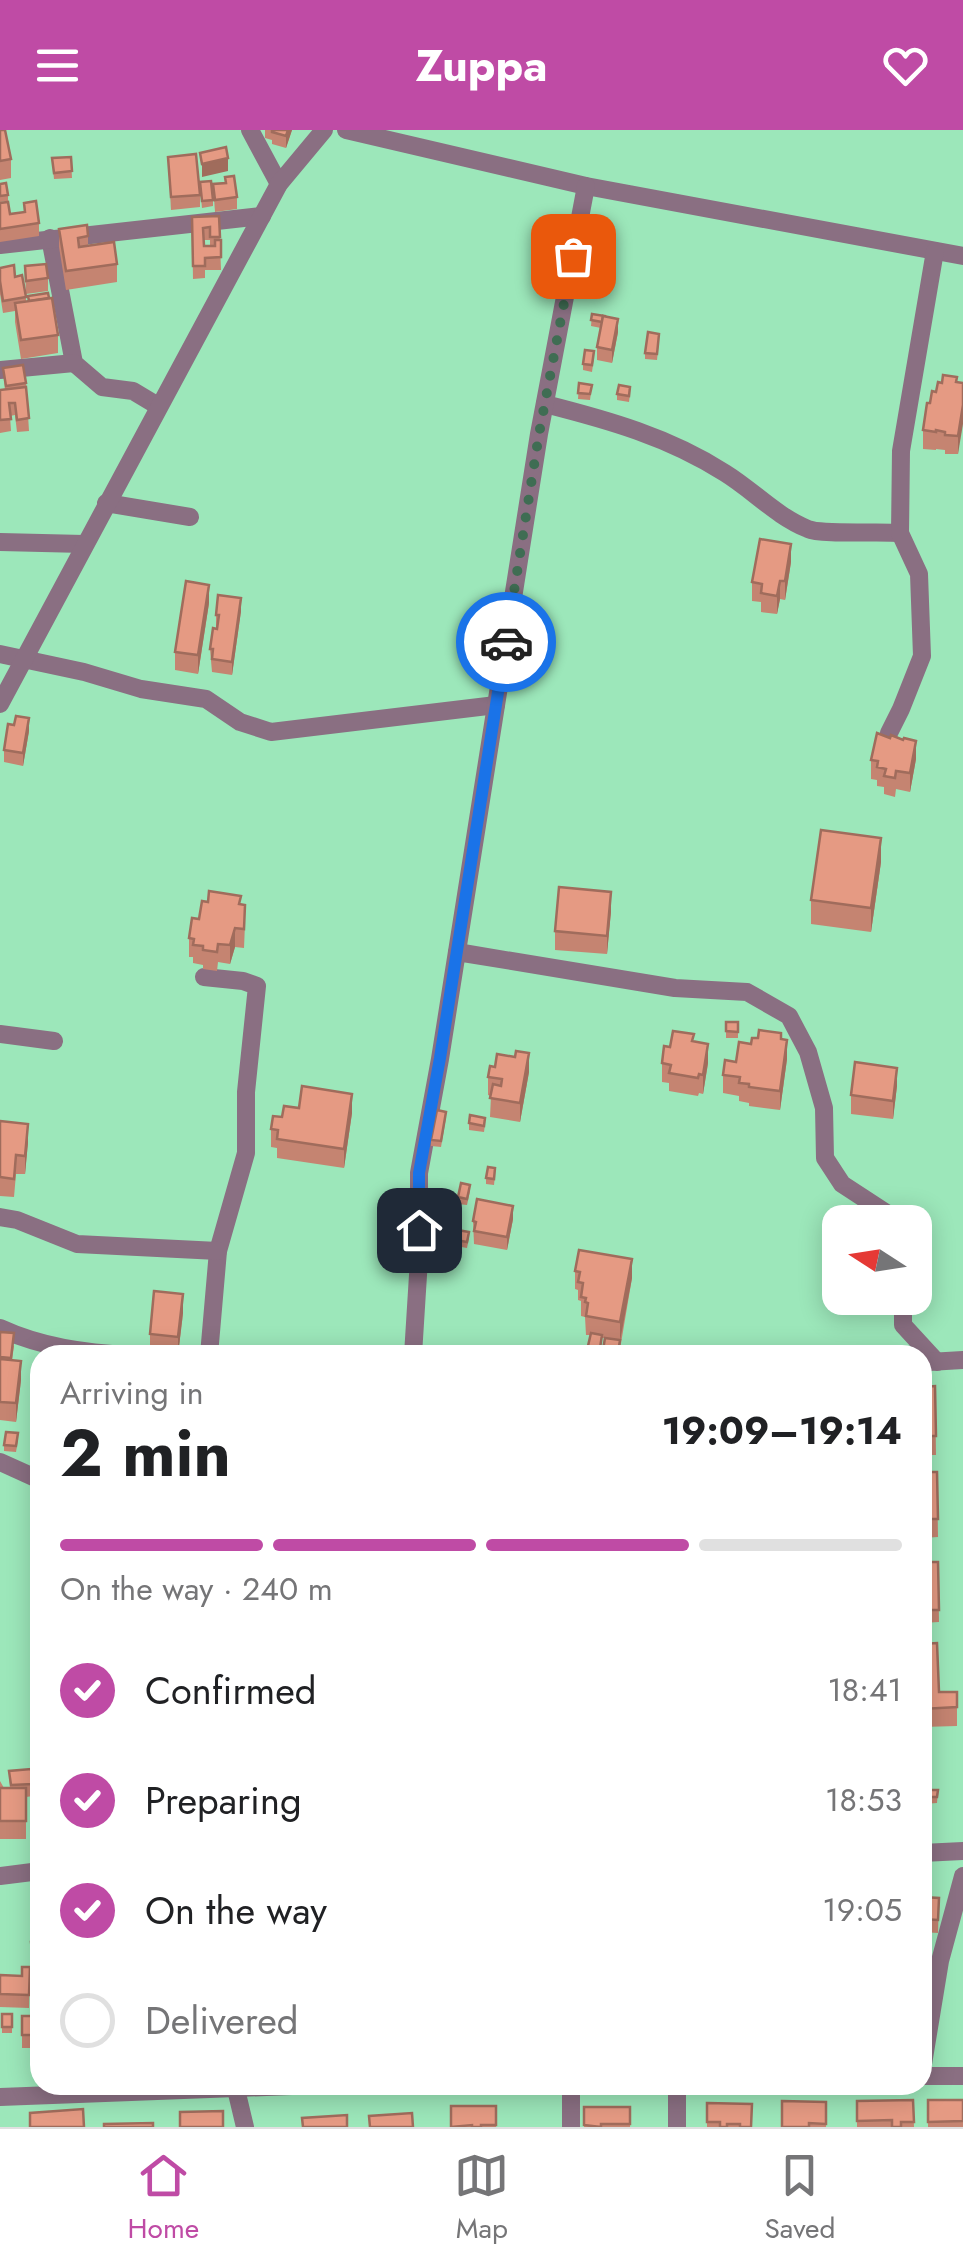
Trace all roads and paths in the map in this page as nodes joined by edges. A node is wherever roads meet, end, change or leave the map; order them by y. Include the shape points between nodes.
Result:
1 (250, 130) edge
2 (324, 130) edge
3 (346, 130) edge
4 (279, 184) junction
5 (586, 186) junction
6 (262, 216) junction
7 (50, 238) junction
8 (0, 245) edge
9 (935, 251) junction
10 (963, 256) edge
11 (74, 363) junction
12 (0, 370) edge
13 (544, 404) junction
14 (158, 406) junction
15 (106, 503) junction
16 (190, 517) dead end
17 (900, 532) junction
18 (0, 542) edge
19 (84, 544) junction
20 (0, 654) edge
21 (24, 659) junction
22 (1, 700) edge
23 (496, 705) junction
24 (889, 733) edge
25 (457, 952) junction
26 (204, 978) dead end
27 (0, 1034) edge
28 (54, 1040) dead end
29 (874, 1205) edge
30 (0, 1217) edge
31 (218, 1251) junction
32 (903, 1315) edge
33 (0, 1328) edge
34 (48, 1345) edge
35 (210, 1345) edge
36 (414, 1345) edge
37 (918, 1345) edge
38 (963, 1360) edge
39 (932, 1362) edge
40 (0, 1462) edge
41 (30, 1476) edge
42 (963, 1850) edge
43 (932, 1852) edge
44 (30, 1872) edge
45 (0, 1876) edge
46 (963, 1876) edge
47 (932, 2011) edge
48 (932, 2074) edge
49 (963, 2076) edge
50 (30, 2094) edge
51 (237, 2095) edge
52 (572, 2095) edge
53 (677, 2095) edge
54 (0, 2097) edge
55 (245, 2127) edge
56 (571, 2127) edge
57 (677, 2127) edge

1 - 4 street
2 - 4 street
3 - 5 street
4 - 6 street
5 - 9 street
5 - 13 street
6 - 7 street
6 - 14 street
7 - 8 street
7 - 11 street
9 - 10 street
9 - 17 street via 901,451
11 - 12 street
11 - 14 street via 102,387 133,392
13 - 17 street via 671,443 812,532
13 - 23 street
14 - 15 street
15 - 16 street
15 - 19 street
17 - 24 street via 919,574 922,656
18 - 19 street
19 - 21 street
20 - 21 street
21 - 22 street
21 - 23 street via 206,699 270,732
23 - 25 street
25 - 29 street via 675,988 746,992 788,1016 808,1052 824,1108 825,1158 842,1184
25 - 36 street via 419,1173
26 - 31 street via 257,986 246,1153
27 - 28 street
30 - 31 street via 77,1244
31 - 35 street
32 - 37 street
33 - 34 street
38 - 39 street
40 - 41 street
42 - 43 street
44 - 45 street
46 - 47 street
48 - 49 street
50 - 54 street
51 - 55 street
52 - 56 street
53 - 57 street

